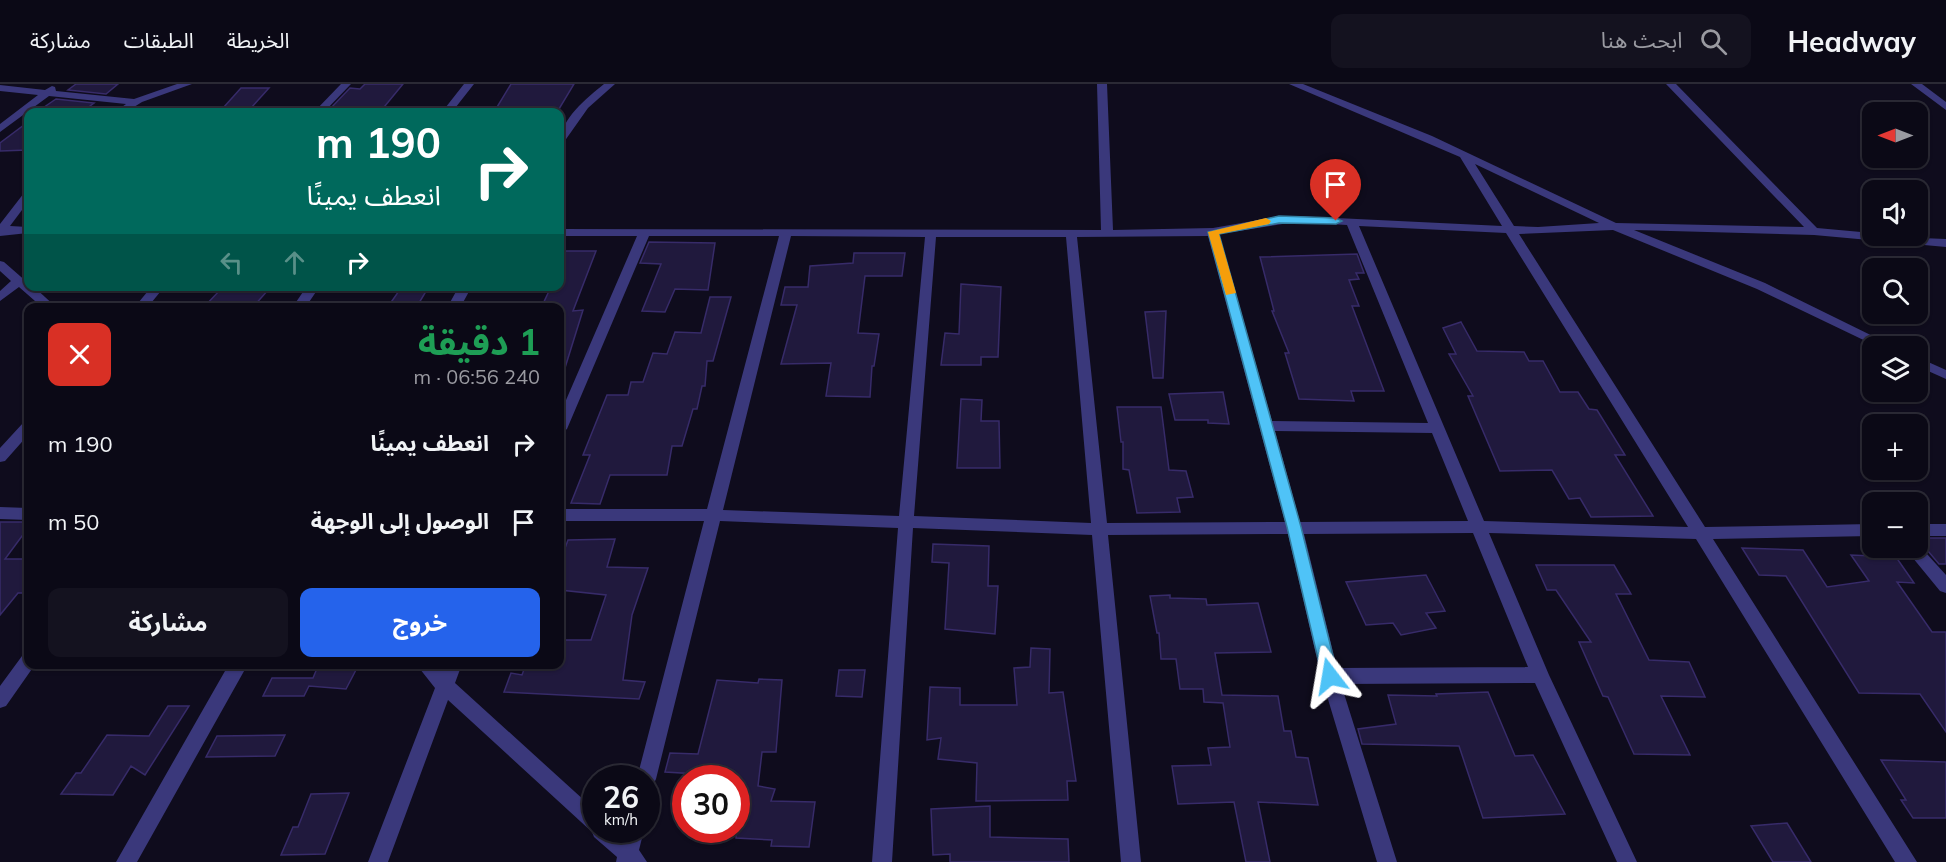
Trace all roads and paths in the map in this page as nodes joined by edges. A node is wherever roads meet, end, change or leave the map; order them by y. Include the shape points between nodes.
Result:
1 (187, 84) edge
2 (346, 84) edge
3 (469, 84) edge
4 (610, 84) edge
5 (1102, 84) edge
6 (1294, 84) edge
7 (1671, 84) edge
8 (1916, 84) edge
9 (0, 88) edge
10 (53, 88) edge
11 (135, 102) junction
12 (1946, 107) edge
13 (27, 108) edge
14 (126, 108) edge
15 (324, 108) edge
16 (450, 108) edge
17 (24, 110) edge
18 (0, 129) edge
19 (564, 134) edge
20 (1463, 154) junction
21 (24, 200) edge
22 (1352, 222) junction
23 (1614, 225) junction
24 (1511, 229) junction
25 (24, 230) edge
26 (1, 231) edge
27 (1814, 231) junction
28 (564, 232) edge
29 (645, 232) junction
30 (786, 232) junction
31 (931, 232) junction
32 (1213, 232) junction
33 (1071, 233) junction
34 (1107, 233) junction
35 (1946, 243) edge
36 (0, 265) edge
37 (19, 281) junction
38 (24, 285) edge
39 (31, 291) edge
40 (155, 291) edge
41 (0, 297) edge
42 (45, 303) edge
43 (144, 303) edge
44 (1865, 336) edge
45 (1928, 366) edge
46 (1946, 375) edge
47 (564, 420) edge
48 (1267, 426) junction
49 (1438, 428) junction
50 (24, 431) edge
51 (0, 457) edge
52 (0, 513) edge
53 (24, 514) edge
54 (564, 515) edge
55 (713, 515) junction
56 (906, 522) junction
57 (1294, 527) junction
58 (1479, 527) junction
59 (1098, 529) junction
60 (1862, 530) edge
61 (1928, 530) edge
62 (1946, 530) edge
63 (1698, 533) junction
64 (1922, 558) edge
65 (1946, 586) edge
66 (24, 667) edge
67 (236, 669) edge
68 (430, 669) edge
69 (451, 669) edge
70 (1540, 675) junction
71 (1330, 676) junction
72 (444, 685) junction
73 (0, 700) edge
74 (650, 765) edge
75 (582, 811) edge
76 (615, 843) edge
77 (632, 843) edge
78 (630, 859) edge
79 (126, 862) edge
80 (378, 862) edge
81 (882, 862) edge
82 (1131, 862) edge
83 (1387, 862) edge
84 (1627, 862) edge
85 (1907, 862) edge

1 - 11 street
2 - 15 street
3 - 16 street
4 - 19 street via 584,106
5 - 34 street
6 - 20 street
7 - 27 street
8 - 12 street
9 - 10 street
10 - 11 street
10 - 13 street
11 - 14 street
17 - 18 street
20 - 23 street
20 - 24 street
21 - 26 street
22 - 24 street
22 - 32 street via 1279,219
22 - 49 street
23 - 24 street via 1538,231
23 - 27 street
23 - 44 street via 1761,286
24 - 63 street
25 - 26 street
27 - 35 street
28 - 29 street
29 - 30 street
29 - 47 street
30 - 31 street
30 - 55 street
31 - 33 street
31 - 56 street
32 - 34 street
32 - 48 street
33 - 34 street
33 - 59 street
36 - 37 street
37 - 38 street
37 - 41 street
39 - 42 street
40 - 43 street
45 - 46 street
48 - 49 street
48 - 57 street
49 - 58 street
50 - 51 street
52 - 53 street
54 - 55 street
55 - 56 street
55 - 74 street
56 - 59 street
56 - 81 street
57 - 58 street
57 - 59 street
57 - 71 street
58 - 63 street
58 - 70 street
59 - 82 street
60 - 63 street
61 - 62 street
63 - 85 street
64 - 65 street
66 - 73 street
67 - 79 street
68 - 72 street
69 - 72 street
70 - 71 street
70 - 84 street
71 - 83 street
72 - 75 street
72 - 80 street
76 - 78 street
77 - 78 street

